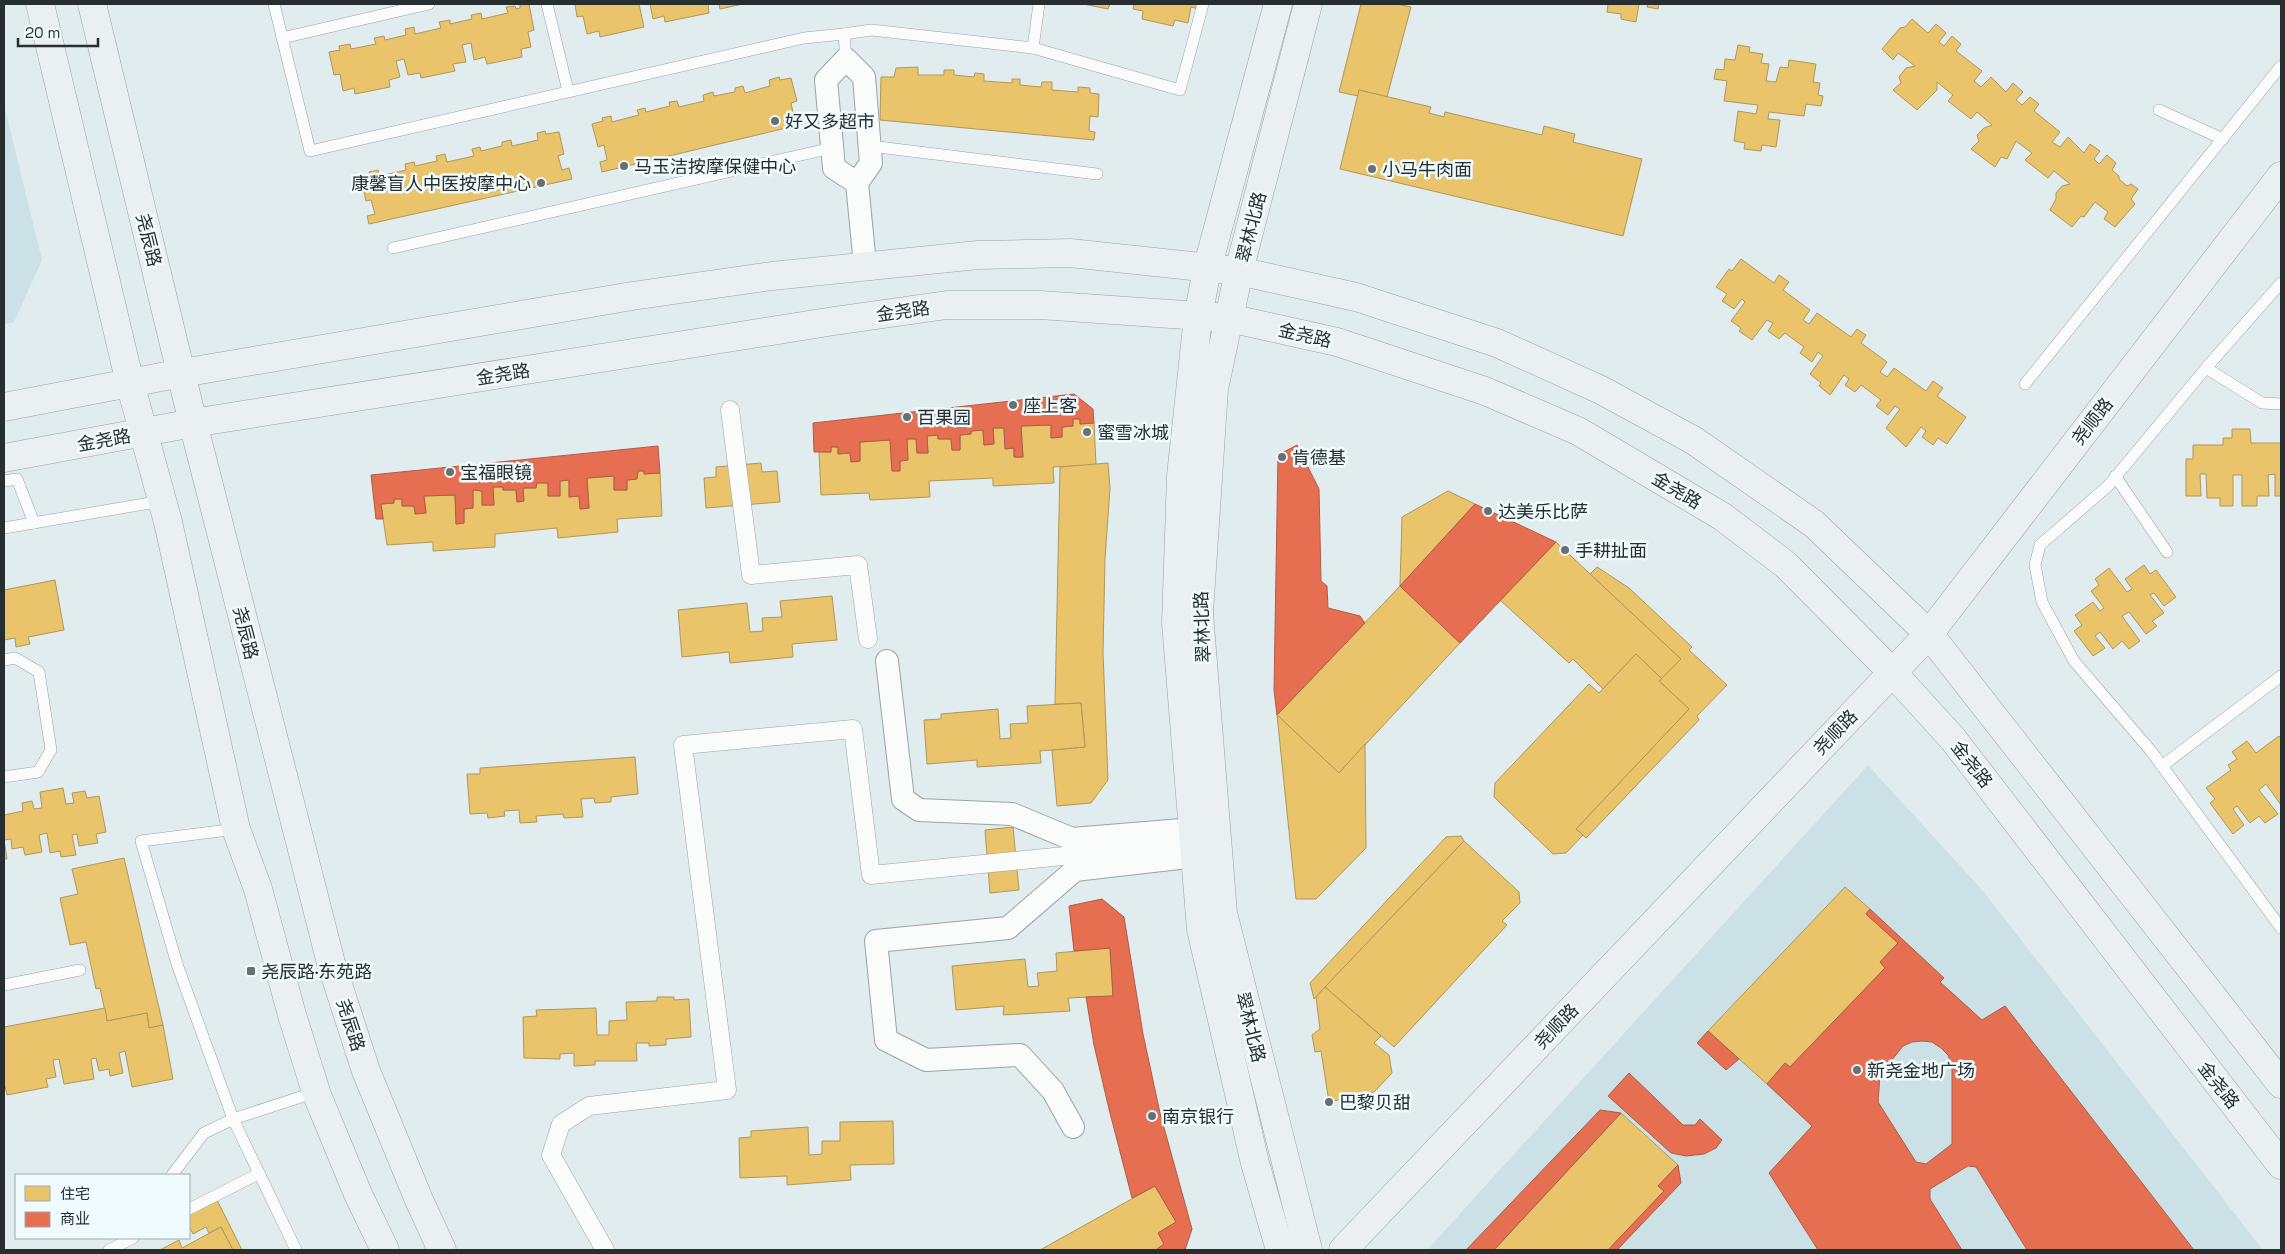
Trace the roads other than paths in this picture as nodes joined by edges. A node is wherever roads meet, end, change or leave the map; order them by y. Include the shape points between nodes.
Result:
1 (40, 4) edge
2 (92, 4) edge
3 (274, 4) edge
4 (429, 4) edge
5 (547, 4) edge
6 (1039, 4) edge
7 (1203, 4) edge
8 (1278, 4) edge
9 (1308, 4) edge
10 (844, 34) junction
11 (282, 38) junction
12 (1033, 48) junction
13 (846, 59) junction
14 (2281, 66) edge
15 (568, 91) junction
16 (2159, 110) dead end
17 (2223, 138) junction
18 (870, 146) junction
19 (832, 148) junction
20 (1097, 174) dead end
21 (2281, 176) edge
22 (857, 183) junction
23 (392, 248) dead end
24 (865, 266) junction
25 (1207, 269) junction
26 (1239, 271) junction
27 (2281, 283) edge
28 (1198, 317) junction
29 (1229, 318) junction
30 (2206, 368) junction
31 (182, 374) junction
32 (130, 383) junction
33 (2025, 384) dead end
34 (2281, 404) edge
35 (4, 407) edge
36 (730, 410) dead end
37 (193, 423) junction
38 (144, 433) junction
39 (4, 458) edge
40 (2115, 476) junction
41 (4, 481) edge
42 (162, 501) junction
43 (34, 523) junction
44 (4, 528) edge
45 (2167, 552) dead end
46 (1929, 634) junction
47 (868, 639) dead end
48 (4, 660) edge
49 (887, 661) dead end
50 (1892, 672) junction
51 (2281, 676) edge
52 (2162, 766) junction
53 (4, 777) edge
54 (236, 829) junction
55 (1195, 842) junction
56 (2280, 923) edge
57 (80, 970) dead end
58 (4, 985) edge
59 (2281, 1084) edge
60 (316, 1092) junction
61 (233, 1119) junction
62 (1073, 1127) dead end
63 (2281, 1165) edge
64 (173, 1174) edge
65 (258, 1174) junction
66 (190, 1208) edge
67 (123, 1241) edge
68 (109, 1250) edge
69 (296, 1250) edge
70 (385, 1250) edge
71 (442, 1250) edge
72 (605, 1250) edge
73 (1280, 1250) edge
74 (1308, 1250) edge
75 (1343, 1250) edge

1 - 32 main road
2 - 31 main road, 尧辰路
3 - 11 lane
4 - 11 lane
5 - 15 lane
6 - 12 lane
7 - 12 lane via 1180,90
8 - 25 main road, 翠林北路
9 - 26 main road, 翠林北路
10 - 12 lane via 871,30
10 - 13 lane
10 - 15 lane via 804,38
11 - 15 lane via 310,151
13 - 18 street via 864,77
13 - 19 street via 826,80
14 - 17 lane
16 - 17 lane
17 - 33 lane
18 - 20 lane
18 - 22 street via 872,163
19 - 22 street via 834,168
19 - 23 lane
21 - 46 main road, 尧顺路
22 - 24 street
24 - 25 main road via 978,255 1070,254
24 - 31 main road via 632,296
25 - 26 main road
25 - 28 main road, 翠林北路
26 - 29 main road, 翠林北路
26 - 46 main road via 1356,297 1488,340 1601,390 1693,440 1814,524
27 - 30 lane
28 - 29 main road, 金尧路
28 - 37 main road, 金尧路 via 1040,305 947,305
28 - 55 main road, 翠林北路 via 1181,476 1176,623
29 - 50 main road, 金尧路 via 1337,342 1485,391 1578,430 1723,517 1786,565
29 - 74 main road, 翠林北路 via 1214,389 1198,613 1223,913
30 - 34 lane via 2262,403
30 - 40 lane
31 - 32 main road
31 - 37 main road, 尧辰路
32 - 35 main road
32 - 38 main road
36 - 47 street via 751,575 858,565
37 - 38 main road, 金尧路
37 - 71 main road, 尧辰路 via 331,963 366,1071
38 - 39 main road, 金尧路
38 - 42 main road
40 - 45 lane
40 - 52 lane via 2108,486 2040,545 2035,565 2042,602 2074,661
41 - 43 lane via 17,479
42 - 43 lane
42 - 54 main road
43 - 44 lane
46 - 50 main road, 尧顺路
46 - 59 main road
48 - 53 lane via 15,658 40,672 52,750 38,772
49 - 55 street via 903,799 919,810 1012,814 1072,839
50 - 63 main road, 金尧路 via 1953,739
50 - 75 main road, 尧顺路
51 - 52 lane
52 - 56 lane
54 - 60 main road via 258,889
54 - 61 lane via 141,841 178,964
55 - 62 street via 1075,870 1008,928 876,941 886,1040 926,1060 1020,1055 1053,1091
55 - 72 street via 871,875 853,729 683,745 727,1090 589,1106 561,1124 552,1154
55 - 73 main road, 翠林北路 via 1201,929 1255,1163
57 - 58 lane
60 - 61 lane
60 - 70 main road
61 - 64 lane via 204,1133
61 - 65 lane
65 - 66 lane
65 - 69 lane
67 - 68 lane

